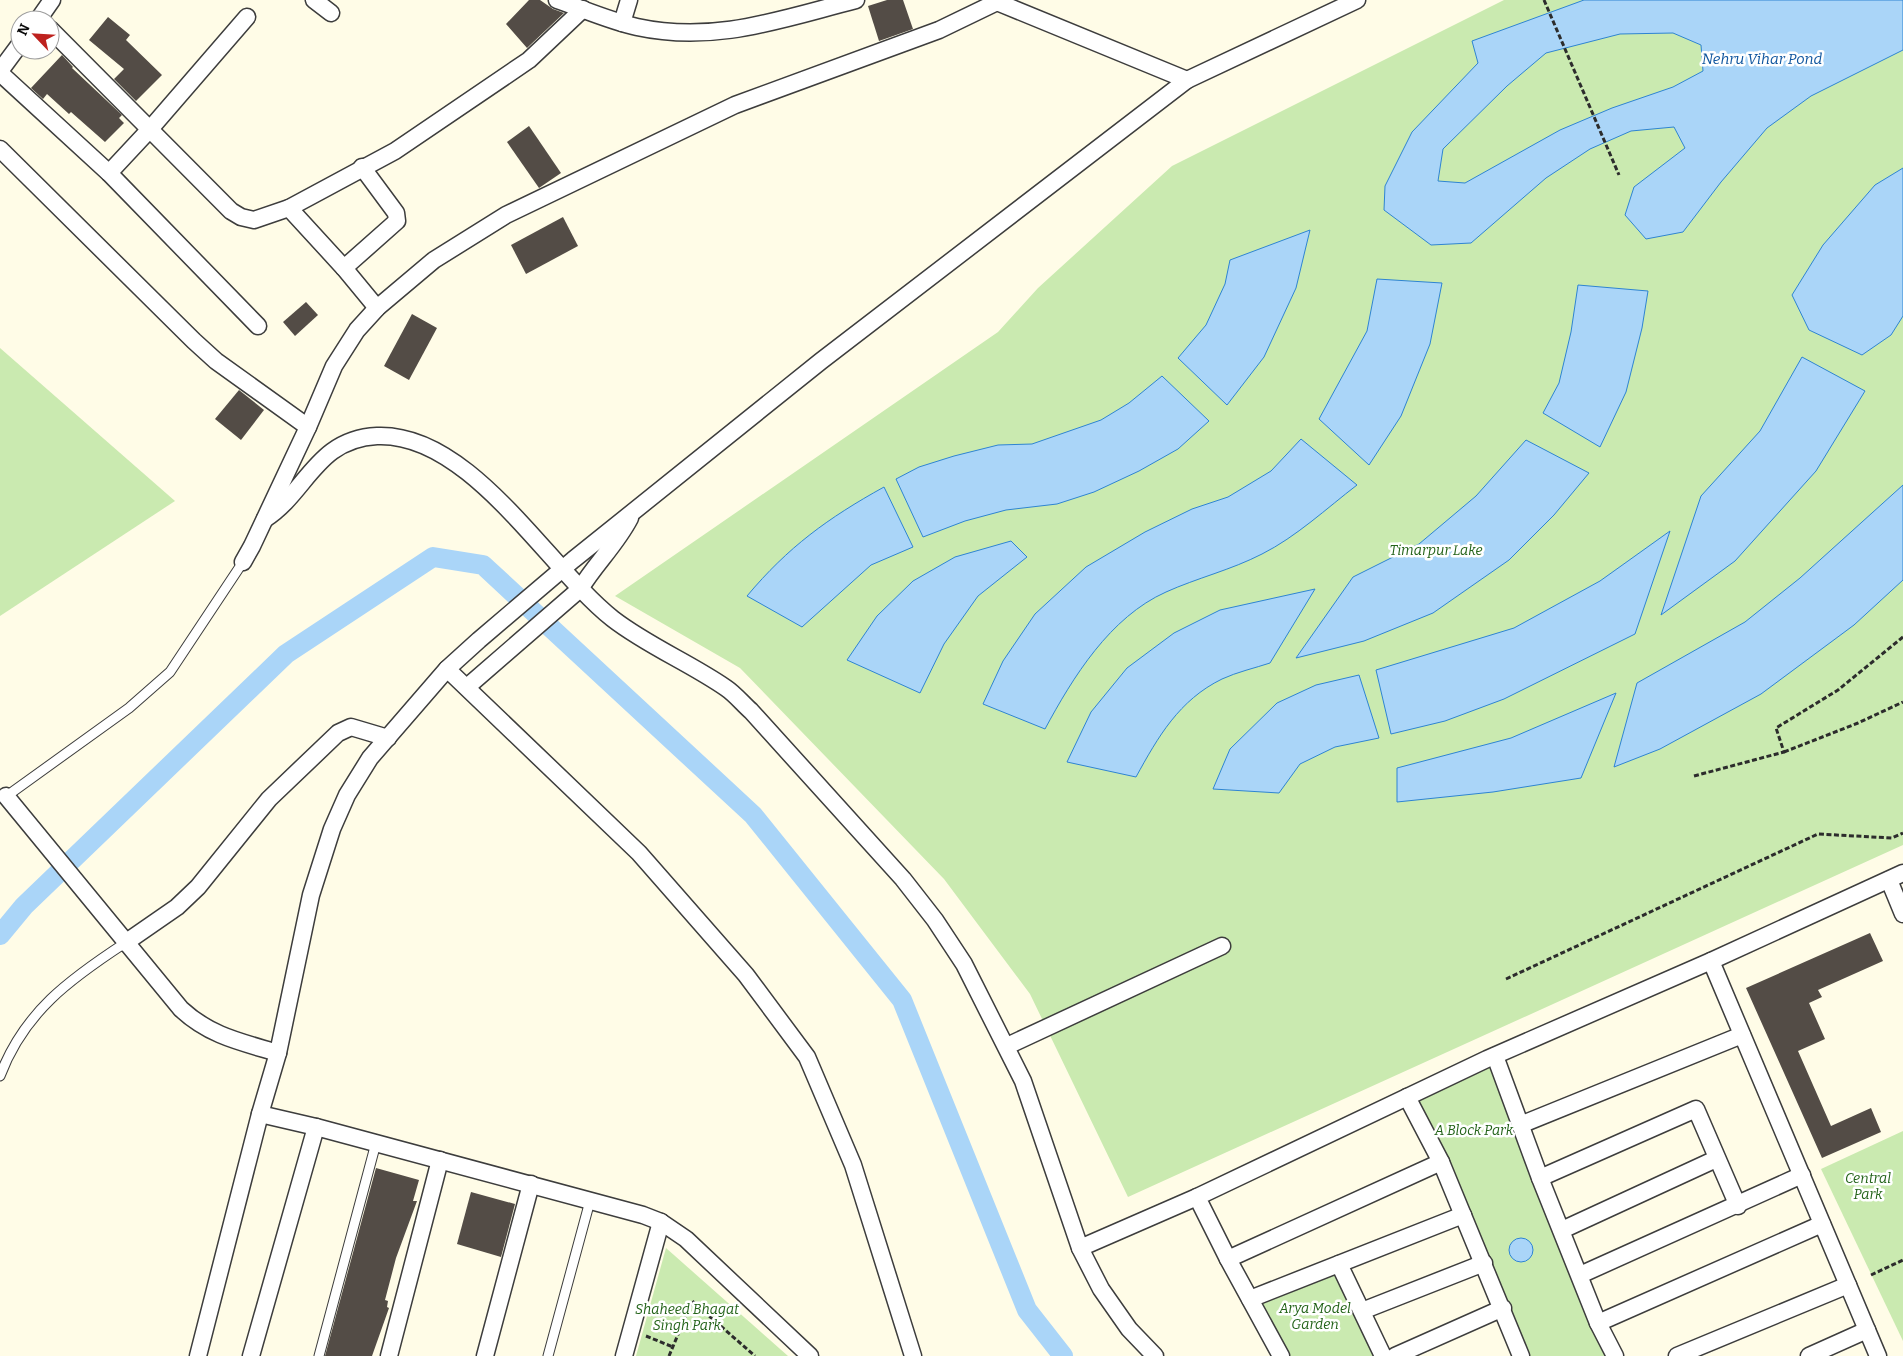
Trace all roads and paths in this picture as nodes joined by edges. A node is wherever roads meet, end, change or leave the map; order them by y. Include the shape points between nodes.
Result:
1 (314, 0) edge
2 (557, 0) edge
3 (629, 0) edge
4 (856, 0) edge
5 (1357, 0) edge
6 (1544, 0) edge
7 (990, 1) edge
8 (583, 9) junction
9 (331, 13) dead end
10 (247, 17) dead end
11 (622, 23) junction
12 (60, 40) edge
13 (10, 58) edge
14 (0, 72) edge
15 (1187, 80) junction
16 (151, 128) junction
17 (0, 149) edge
18 (362, 167) junction
19 (109, 173) junction
20 (1619, 176) dead end
21 (290, 208) junction
22 (344, 268) junction
23 (377, 308) junction
24 (258, 326) dead end
25 (308, 426) junction
26 (634, 511) junction
27 (265, 519) junction
28 (243, 562) joint
29 (562, 569) junction
30 (574, 594) junction
31 (1903, 637) edge
32 (447, 669) junction
33 (467, 687) junction
34 (1903, 702) edge
35 (388, 738) junction
36 (1784, 752) junction
37 (1694, 776) dead end
38 (3, 798) edge
39 (1903, 833) edge
40 (1896, 876) edge
41 (1903, 914) edge
42 (121, 938) junction
43 (1222, 946) dead end
44 (1711, 961) junction
45 (1506, 979) dead end
46 (1742, 1035) junction
47 (1006, 1046) junction
48 (278, 1053) junction
49 (1495, 1056) junction
50 (0, 1076) edge
51 (1407, 1097) junction
52 (260, 1114) junction
53 (1520, 1125) junction
54 (316, 1127) junction
55 (376, 1143) junction
56 (440, 1160) junction
57 (1716, 1160) junction
58 (1441, 1162) junction
59 (1802, 1175) junction
60 (1540, 1178) junction
61 (531, 1184) junction
62 (1197, 1197) junction
63 (590, 1201) junction
64 (1738, 1206) junction
65 (1463, 1215) junction
66 (661, 1222) junction
67 (1822, 1224) junction
68 (1562, 1230) junction
69 (1080, 1248) junction
70 (1228, 1259) junction
71 (1903, 1260) edge
72 (1484, 1263) junction
73 (1339, 1264) junction
74 (1580, 1275) junction
75 (1871, 1275) dead end
76 (1848, 1285) junction
77 (1250, 1299) junction
78 (1503, 1308) junction
79 (1362, 1311) junction
80 (1598, 1323) junction
81 (631, 1330) junction
82 (1867, 1330) junction
83 (673, 1347) junction
84 (198, 1356) edge
85 (251, 1356) edge
86 (319, 1356) edge
87 (389, 1356) edge
88 (486, 1356) edge
89 (548, 1356) edge
90 (624, 1356) edge
91 (670, 1356) edge
92 (755, 1356) edge
93 (810, 1356) edge
94 (913, 1356) edge
95 (1154, 1356) edge
96 (1281, 1356) edge
97 (1383, 1356) edge
98 (1395, 1356) edge
99 (1521, 1356) edge
100 (1615, 1356) edge
101 (1677, 1356) edge
102 (1809, 1356) edge
103 (1878, 1356) edge

1 - 9 street
2 - 8 street
3 - 11 street
4 - 11 street via 708,34 666,32
5 - 15 street
6 - 20 path
7 - 15 street
7 - 23 street via 939,30 735,105 506,215 434,260
8 - 11 street
8 - 18 street via 529,60 395,150
10 - 16 street
12 - 16 street
13 - 14 street
14 - 19 street
15 - 26 street via 821,361
16 - 19 street
16 - 21 street via 231,211 241,217 254,220
17 - 25 street via 194,341 223,366
18 - 21 street
18 - 22 street via 396,214 397,221
19 - 24 street
21 - 22 street
22 - 23 street
23 - 25 street via 357,330 334,366
25 - 27 street
26 - 29 street
26 - 30 street via 618,541
27 - 28 street
27 - 29 street via 287,501 309,472 330,452 376,436 403,439 432,450 493,493
28 - 38 lane via 170,672 129,708
29 - 30 street
29 - 32 street
30 - 33 street
30 - 47 street via 638,637 728,689 751,711 903,879 935,920 964,964
31 - 36 path via 1838,690 1776,728
32 - 33 street
32 - 35 street
33 - 94 street via 639,853 746,975 807,1057 852,1165
34 - 36 path
35 - 42 street via 351,727 338,733 269,799 198,887 177,907
35 - 48 street via 370,758 332,829 311,895
36 - 37 path
38 - 42 street via 31,826
39 - 45 path via 1892,838 1818,834
40 - 41 street
40 - 44 street
42 - 48 street via 195,1022 213,1033
42 - 50 lane via 76,975 33,1017 8,1056
43 - 47 street
44 - 46 street
44 - 49 street
46 - 53 street
46 - 59 street
47 - 69 street via 1023,1081
48 - 52 street
49 - 51 street
49 - 53 street
51 - 58 street
51 - 62 street
52 - 54 street
52 - 84 street
53 - 60 street
54 - 55 street
54 - 85 street
55 - 56 street
55 - 86 lane
56 - 61 street
56 - 87 street
57 - 60 street via 1696,1109
57 - 64 street
57 - 68 street
58 - 65 street
58 - 70 street
59 - 64 street
59 - 67 street
60 - 68 street
61 - 63 street
61 - 88 street
62 - 69 street
62 - 70 street
63 - 66 street
63 - 89 lane
64 - 74 street
65 - 72 street
65 - 73 street
66 - 81 street
66 - 93 street via 686,1239
67 - 76 street
67 - 80 street
68 - 74 street
69 - 95 street via 1107,1297 1129,1329
70 - 77 street
71 - 75 path
72 - 78 street
72 - 79 street
73 - 77 street
73 - 79 street
74 - 80 street
76 - 82 street
76 - 101 street
77 - 96 street
78 - 98 street
78 - 99 street
79 - 97 street
80 - 100 street
81 - 83 path
81 - 90 street
82 - 102 street
82 - 103 street
83 - 91 path
83 - 92 path via 692,1300

